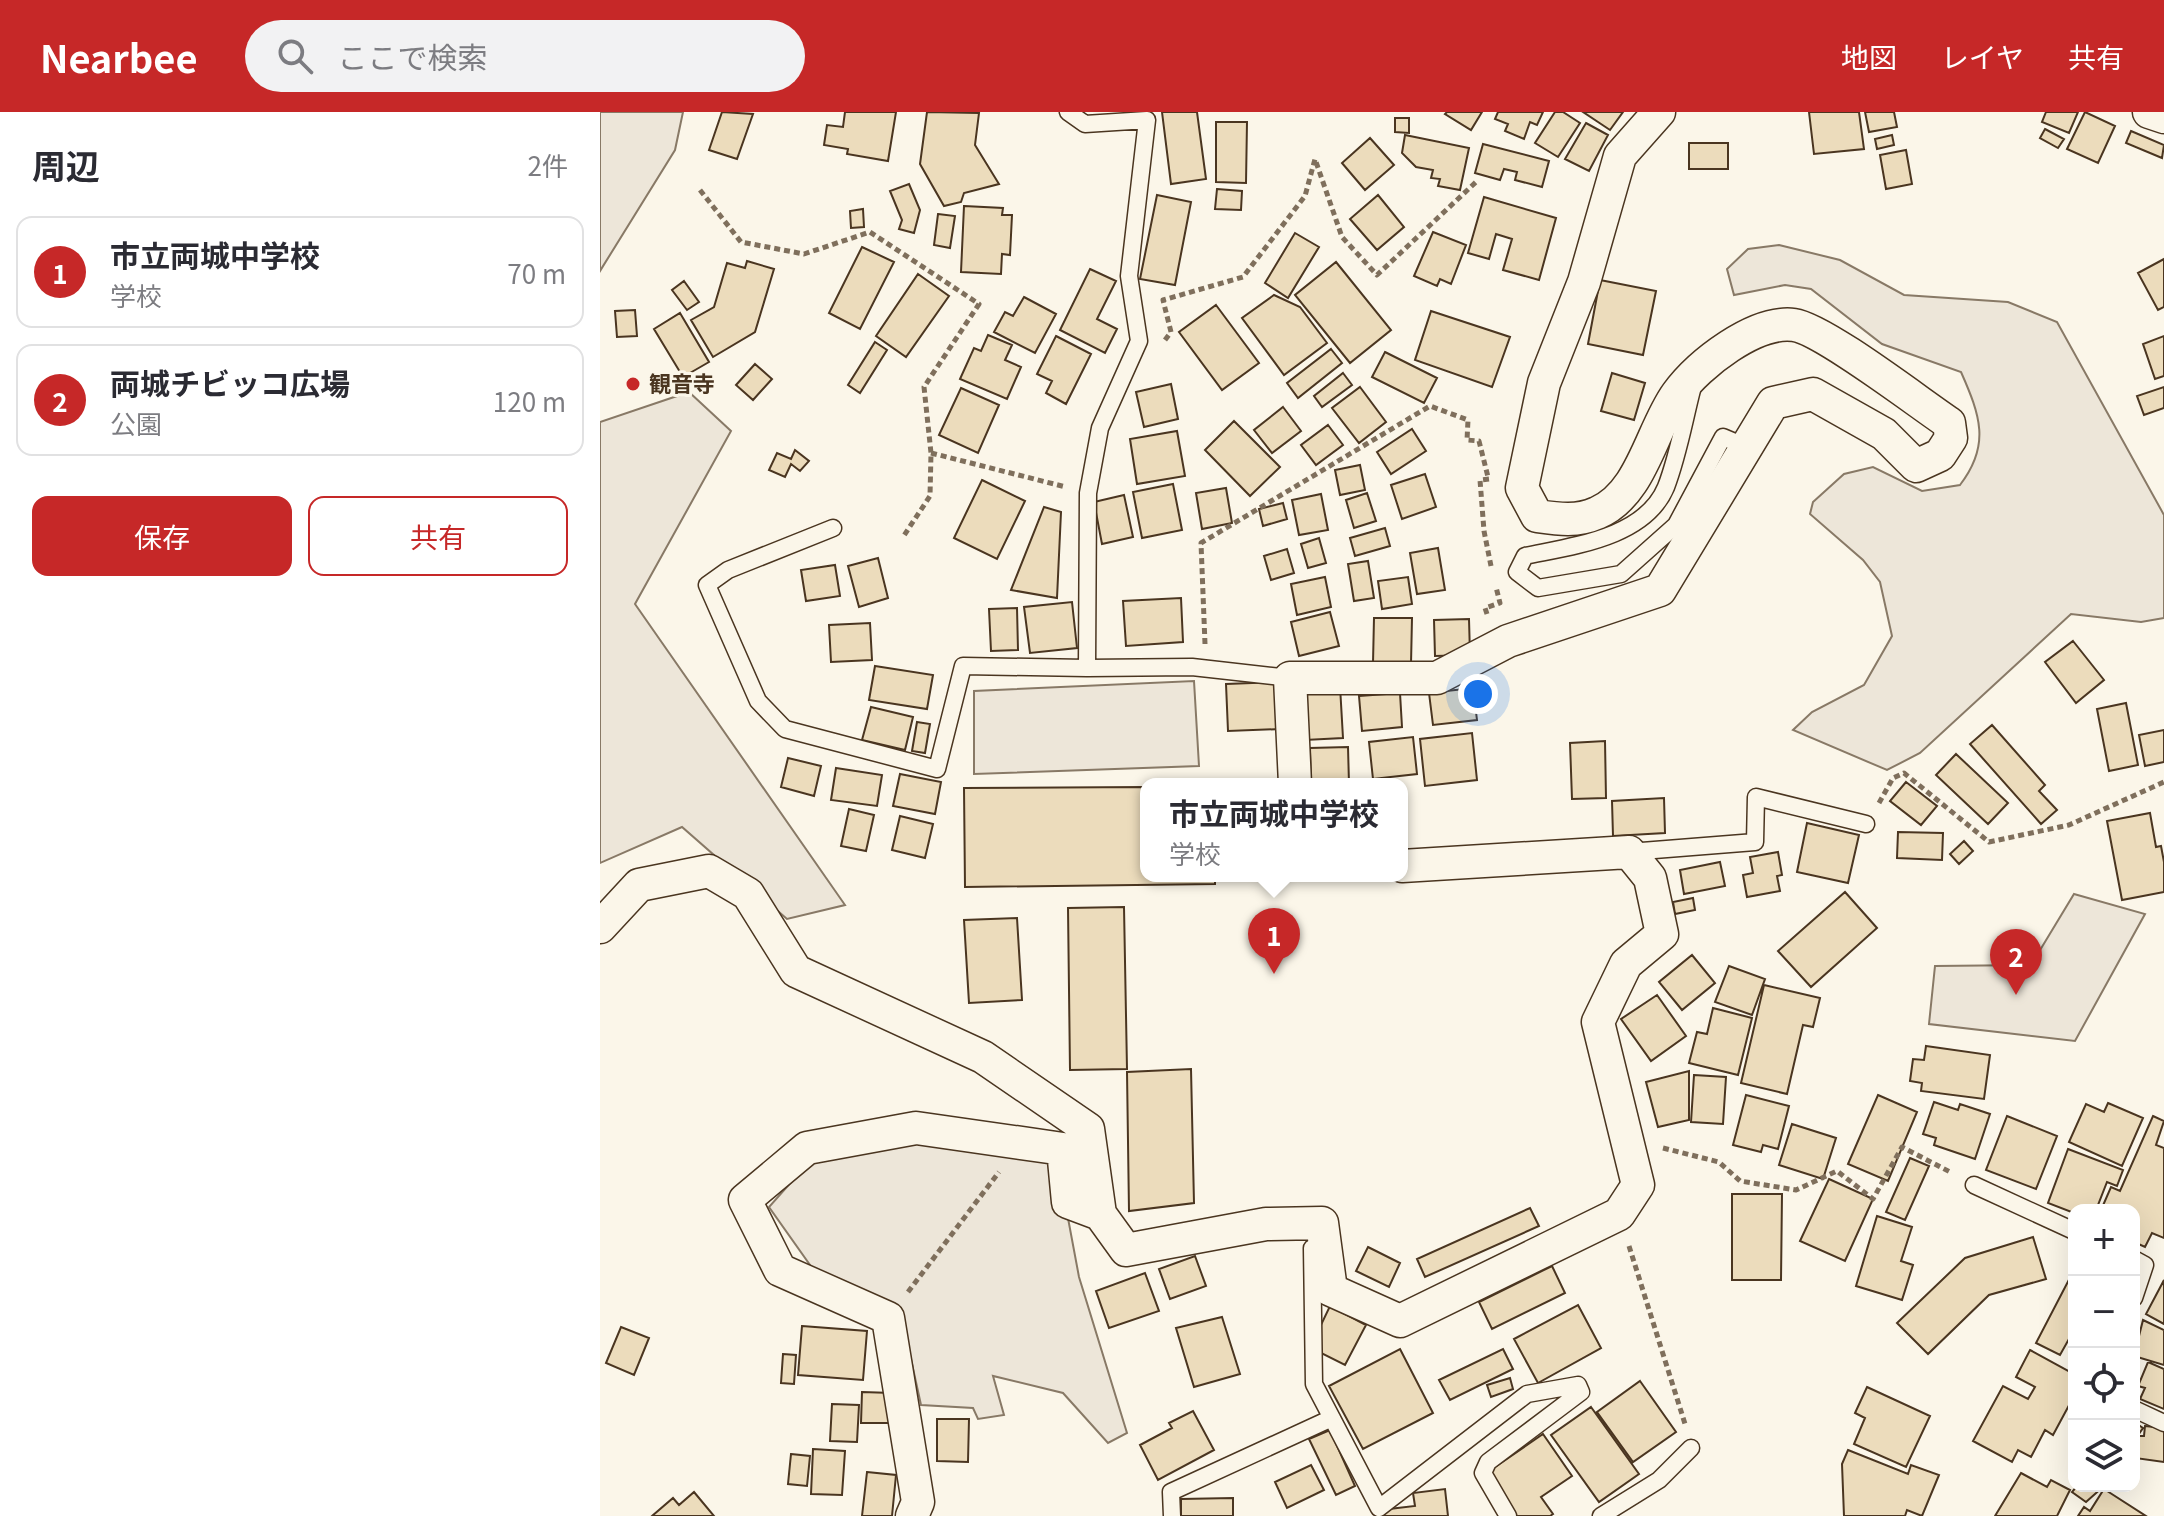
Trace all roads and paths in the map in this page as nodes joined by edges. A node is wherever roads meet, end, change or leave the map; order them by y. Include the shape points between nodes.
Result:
1 (1068, 112) edge
2 (1659, 112) edge
3 (2149, 112) edge
4 (2164, 117) edge
5 (1476, 182) dead end
6 (700, 190) dead end
7 (1162, 344) dead end
8 (1696, 376) junction
9 (1749, 448) junction
10 (931, 453) junction
11 (1494, 492) dead end
12 (1088, 493) junction
13 (833, 528) dead end
14 (903, 537) dead end
15 (1087, 668) junction
16 (1206, 669) junction
17 (1290, 678) junction
18 (1295, 778) edge
19 (2164, 782) edge
20 (1866, 824) joint
21 (1629, 852) junction
22 (1408, 866) edge
23 (600, 927) edge
24 (1021, 1143) junction
25 (1653, 1145) dead end
26 (1974, 1185) joint
27 (1100, 1214) junction
28 (1619, 1214) junction
29 (1309, 1224) junction
30 (2068, 1228) edge
31 (2140, 1262) edge
32 (2140, 1280) edge
33 (888, 1318) junction
34 (2140, 1412) edge
35 (1332, 1418) junction
36 (2164, 1423) edge
37 (1691, 1448) joint
38 (912, 1516) edge
39 (1172, 1516) edge
40 (1508, 1516) edge
41 (1601, 1516) edge

1 - 12 lane via 1085,124 1147,120 1129,276 1139,341 1100,428
2 - 8 street via 1620,156 1584,282 1544,383 1522,488 1537,516 1570,520 1599,513 1627,489 1678,393
3 - 4 street
5 - 7 path via 1377,275 1342,237 1315,159 1305,196 1243,277 1163,300 1171,332
6 - 10 path via 741,242 804,254 870,232 979,304 924,387
8 - 9 street via 1737,338 1795,325 1828,341 1949,423 1951,438 1940,455 1916,466 1884,434 1813,394 1773,403
8 - 9 lane via 1665,489 1638,521 1595,541 1525,556 1517,572 1538,588 1621,574 1676,525 1723,437
9 - 17 street via 1660,590 1508,641 1437,678
10 - 12 path
10 - 14 path via 930,496
11 - 16 path via 1479,441 1467,440 1468,420 1430,406 1201,543
12 - 15 lane
13 - 15 lane via 728,570 707,585 758,701 785,729 937,769 963,666
15 - 16 lane
16 - 17 lane
17 - 18 street
19 - 20 path via 2069,825 1989,842 1904,773 1893,778
20 - 21 lane via 1756,797 1755,842
21 - 22 street
21 - 28 street via 1650,878 1662,934 1626,964 1598,1022 1638,1185
23 - 27 street via 639,885 709,871 748,894 796,971 983,1057 1088,1129
24 - 27 street via 1063,1149 1068,1202
24 - 33 path
24 - 33 street via 916,1128 807,1148 745,1200 780,1270
25 - 26 path via 1719,1162 1740,1181 1796,1190 1837,1171 1873,1199 1902,1147
26 - 30 lane
27 - 29 street via 1126,1250 1266,1224
28 - 29 street via 1400,1321 1331,1290 1322,1223
28 - 37 path
29 - 35 lane via 1314,1384
31 - 32 lane via 2145,1265
33 - 38 street via 918,1502
34 - 36 lane
35 - 39 lane via 1171,1492
35 - 40 lane via 1379,1508 1527,1394 1578,1385 1581,1392 1488,1462 1483,1473
37 - 41 lane via 1659,1480

